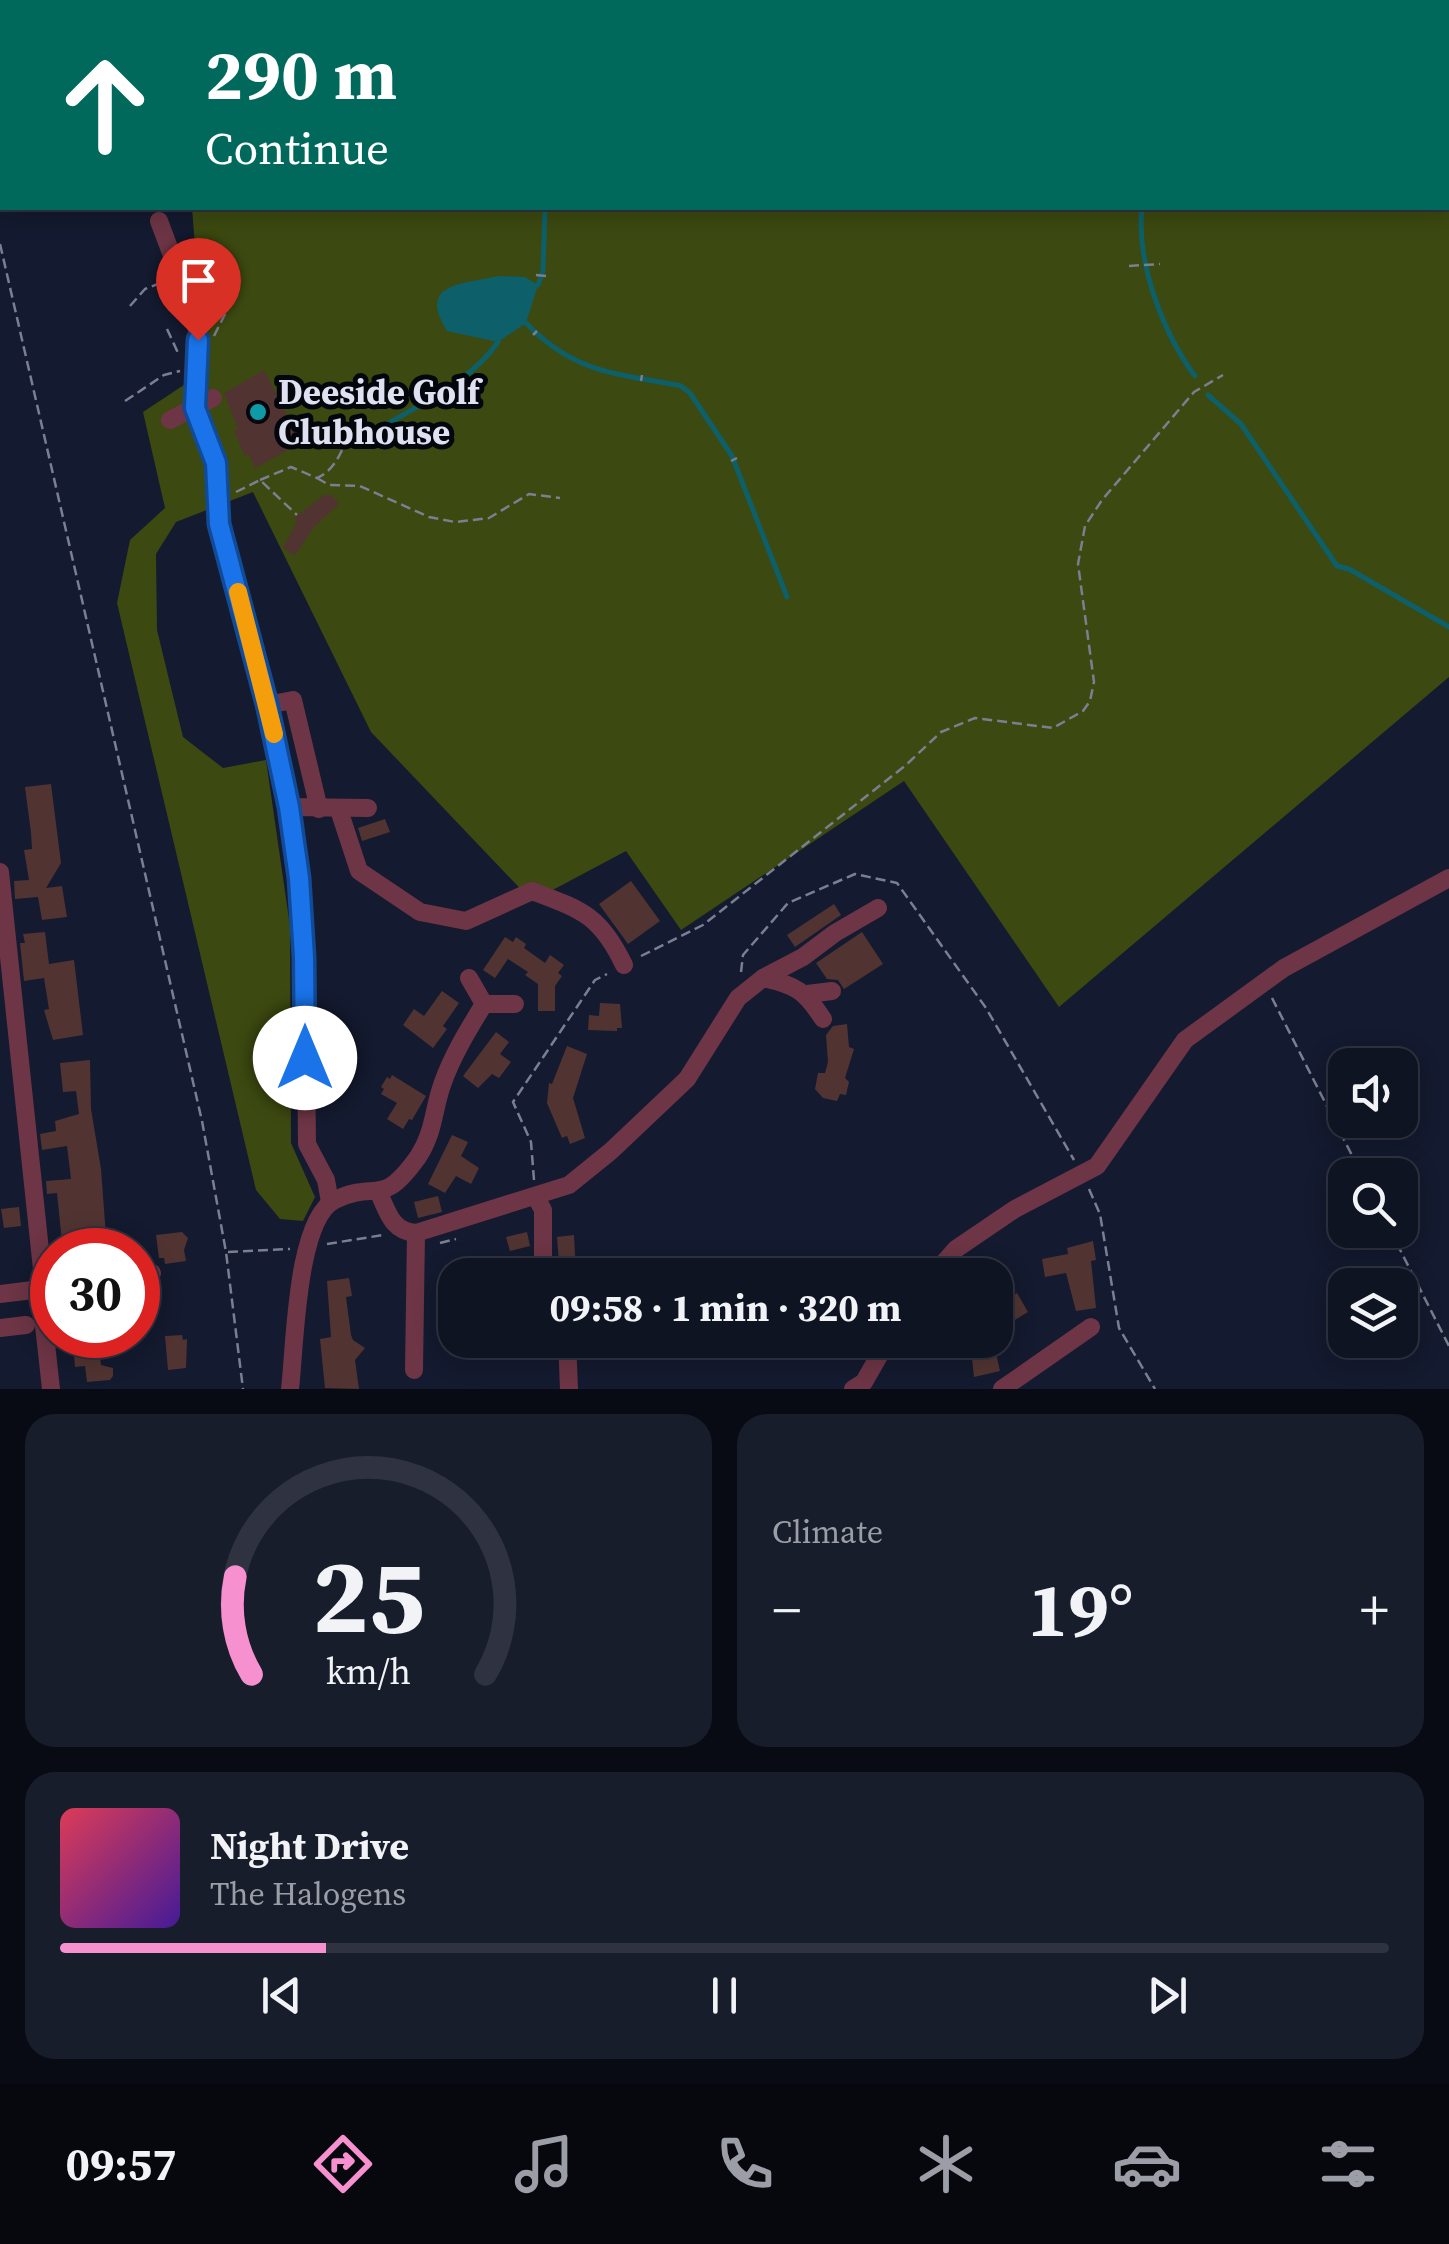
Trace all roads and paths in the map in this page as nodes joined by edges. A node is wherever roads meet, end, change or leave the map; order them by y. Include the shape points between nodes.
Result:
1 (159, 221) dead end
2 (0, 244) edge
3 (1160, 264) dead end
4 (1128, 266) dead end
5 (536, 275) dead end
6 (546, 276) dead end
7 (184, 286) junction
8 (130, 306) dead end
9 (167, 329) dead end
10 (197, 366) junction
11 (642, 375) dead end
12 (1223, 376) dead end
13 (641, 381) dead end
14 (214, 398) dead end
15 (125, 402) dead end
16 (195, 408) junction
17 (354, 417) dead end
18 (170, 420) dead end
19 (736, 458) dead end
20 (731, 461) dead end
21 (317, 478) junction
22 (260, 480) junction
23 (560, 498) dead end
24 (218, 512) junction
25 (297, 515) dead end
26 (267, 704) junction
27 (289, 807) junction
28 (368, 808) dead end
29 (319, 809) junction
30 (339, 810) junction
31 (0, 872) edge
32 (1449, 878) edge
33 (878, 908) dead end
34 (624, 965) junction
35 (469, 978) dead end
36 (763, 978) junction
37 (1259, 986) junction
38 (832, 991) dead end
39 (807, 994) junction
40 (738, 998) junction
41 (484, 1004) junction
42 (515, 1004) dead end
43 (824, 1019) dead end
44 (1353, 1158) edge
45 (1082, 1174) junction
46 (379, 1193) junction
47 (536, 1197) junction
48 (330, 1202) junction
49 (39, 1228) edge
50 (408, 1232) junction
51 (306, 1248) junction
52 (1399, 1248) edge
53 (226, 1252) junction
54 (544, 1258) edge
55 (948, 1258) edge
56 (30, 1290) edge
57 (0, 1294) edge
58 (26, 1325) dead end
59 (1091, 1327) dead end
60 (0, 1328) edge
61 (1449, 1346) edge
62 (49, 1358) edge
63 (568, 1358) edge
64 (878, 1358) edge
65 (414, 1370) dead end
66 (51, 1389) edge
67 (243, 1389) edge
68 (290, 1389) edge
69 (569, 1389) edge
70 (854, 1389) edge
71 (1002, 1389) edge
72 (1155, 1389) edge

1 - 7 street
2 - 53 path via 173,989
3 - 4 path
5 - 6 path
7 - 8 path via 153,285
7 - 10 street via 195,317
9 - 10 path via 180,358
10 - 15 path via 164,374
10 - 16 street
11 - 13 path
12 - 34 path via 1194,392 1085,526 1078,564 1094,682 1082,711 1052,728 988,718 958,722 703,925
14 - 16 street
16 - 18 street
16 - 24 street via 216,463
17 - 21 path via 328,472
19 - 20 path
21 - 22 path via 295,466
21 - 23 path via 360,486 428,517 456,522 489,518 529,494
22 - 24 path via 240,488 228,509
22 - 25 path
24 - 26 street
26 - 27 street
26 - 29 street via 293,700
27 - 29 street
27 - 48 street via 304,957 307,1144
28 - 30 street
29 - 30 street
30 - 34 street via 359,870 420,912 466,921 532,891 576,908 609,934
31 - 49 street
32 - 37 street
33 - 36 street
34 - 47 path via 595,980 513,1102 531,1142
35 - 41 street
36 - 39 street
36 - 40 street
37 - 44 path via 1273,1000
37 - 45 street via 1185,1040 1097,1166
38 - 39 street
39 - 43 street
40 - 45 path via 743,955 788,902 855,874 897,882 986,1008
40 - 47 street via 687,1079 664,1102 570,1184
41 - 42 street
41 - 46 street via 449,1064 427,1143 393,1187
45 - 55 street via 1014,1209
45 - 72 path via 1100,1214 1120,1328
46 - 48 street
46 - 50 street via 390,1218
47 - 50 street
47 - 54 street via 543,1210
48 - 51 street
50 - 51 path
50 - 65 street
51 - 53 path
51 - 68 street
52 - 61 path
53 - 67 path
56 - 57 street
58 - 60 street
59 - 71 street
62 - 66 street
63 - 69 street
64 - 70 street

